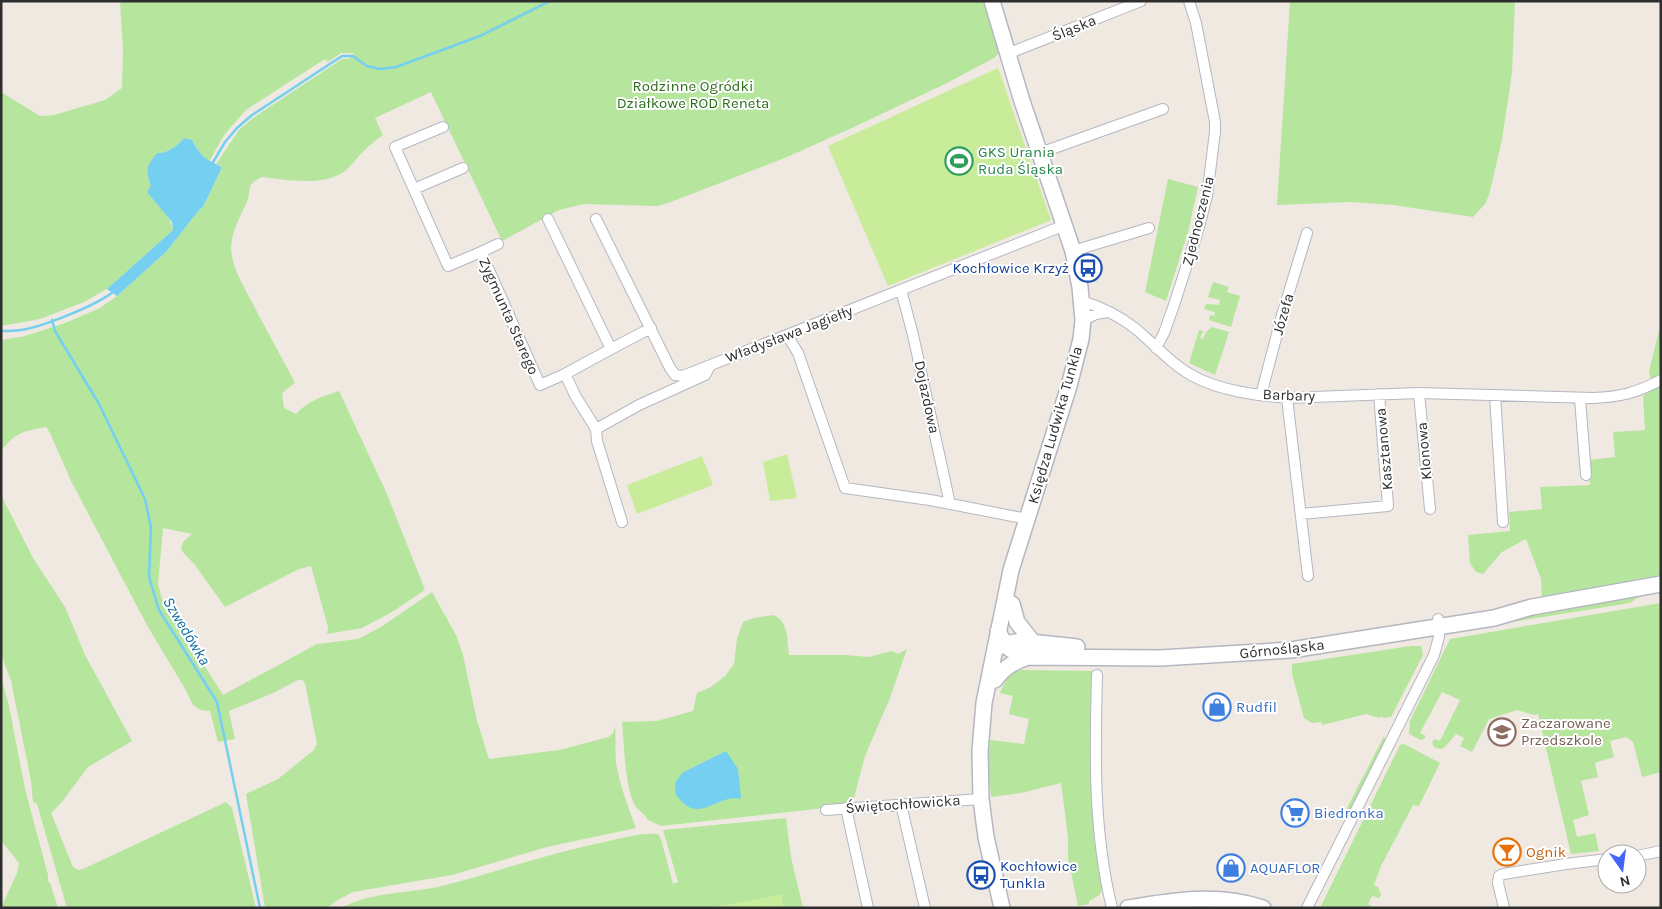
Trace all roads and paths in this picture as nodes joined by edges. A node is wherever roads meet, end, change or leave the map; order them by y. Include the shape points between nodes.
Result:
1 (992, 1) edge
2 (1141, 1) edge
3 (1188, 1) edge
4 (1007, 54) junction
5 (1163, 109) dead end
6 (442, 127) dead end
7 (1040, 153) junction
8 (463, 168) dead end
9 (414, 189) junction
10 (548, 219) dead end
11 (596, 220) dead end
12 (1065, 225) junction
13 (1149, 228) dead end
14 (1308, 233) dead end
15 (498, 244) dead end
16 (1073, 251) junction
17 (481, 252) junction
18 (901, 290) junction
19 (1082, 301) junction
20 (1108, 312) junction
21 (1083, 320) junction
22 (651, 328) junction
23 (787, 335) junction
24 (1156, 348) junction
25 (612, 349) junction
26 (710, 366) junction
27 (565, 374) junction
28 (1661, 380) edge
29 (1419, 393) junction
30 (1380, 394) junction
31 (1261, 395) junction
32 (1495, 395) junction
33 (1286, 398) junction
34 (1580, 399) junction
35 (596, 429) junction
36 (1586, 475) dead end
37 (950, 504) junction
38 (1430, 509) dead end
39 (1301, 514) junction
40 (622, 522) dead end
41 (1503, 522) dead end
42 (1026, 525) junction
43 (1308, 576) dead end
44 (1661, 584) edge
45 (1012, 604) junction
46 (1439, 622) junction
47 (1032, 641) junction
48 (998, 642) junction
49 (1028, 656) junction
50 (1097, 675) dead end
51 (996, 680) junction
52 (981, 725) junction
53 (981, 798) junction
54 (901, 804) junction
55 (846, 808) junction
56 (826, 810) dead end
57 (1661, 851) edge
58 (1647, 854) edge
59 (1597, 860) edge
60 (868, 908) edge
61 (925, 908) edge
62 (1002, 908) edge
63 (1112, 908) edge
64 (1128, 908) edge
65 (1263, 908) edge
66 (1307, 908) edge
67 (1504, 908) edge

1 - 4 street, Księdza Ludwika Tunkla
2 - 4 street, Śląska
3 - 24 street, Zjednoczenia via 1199,40 1215,132 1207,196 1199,227 1174,305
4 - 7 street, Księdza Ludwika Tunkla
5 - 7 street
6 - 9 street, Zygmunta Starego via 395,147
7 - 12 street, Księdza Ludwika Tunkla
8 - 9 street
9 - 17 street, Zygmunta Starego via 448,266
10 - 25 street
11 - 22 street, Władysława Jagiełły
12 - 16 street, Księdza Ludwika Tunkla
12 - 18 street, Władysława Jagiełły
13 - 16 street
14 - 31 street, Józefa
15 - 17 street
16 - 19 street, Księdza Ludwika Tunkla
17 - 27 street, Zygmunta Starego via 540,386
18 - 23 street, Władysława Jagiełły
18 - 37 street, Dojazdowa via 914,335
19 - 20 street, Barbary
19 - 21 street, Księdza Ludwika Tunkla
20 - 21 street
20 - 24 street, Barbary via 1136,329
21 - 42 street, Księdza Ludwika Tunkla via 1076,364
22 - 25 street
22 - 26 street, Władysława Jagiełły via 675,375 683,376
23 - 26 street, Władysława Jagiełły
23 - 37 street via 798,353 845,488
24 - 31 street, Barbary via 1193,376
25 - 27 street
26 - 35 street via 705,375
27 - 35 street, Zygmunta Starego
28 - 34 street, Barbary via 1639,392
29 - 30 street, Barbary
29 - 32 street, Barbary
29 - 38 street, Klonowa
30 - 33 street, Barbary
30 - 39 street, Kasztanowa via 1388,506
31 - 33 street, Barbary
32 - 34 street, Barbary
32 - 41 street
33 - 39 street
34 - 36 street
35 - 40 street
37 - 42 street
39 - 43 street
42 - 45 street, Księdza Ludwika Tunkla
42 - 48 street, Księdza Ludwika Tunkla via 1010,570
44 - 46 street, Górnośląska
45 - 47 street via 1020,628
45 - 48 street, Księdza Ludwika Tunkla
46 - 47 street, Górnośląska via 1202,647 1108,648
46 - 49 street, Górnośląska via 1323,646 1267,652 1160,658
46 - 66 street via 1434,655
47 - 48 street, Górnośląska
48 - 49 street, Górnośląska
48 - 51 street, Księdza Ludwika Tunkla
48 - 52 street, Księdza Ludwika Tunkla
49 - 51 street, Górnośląska via 1010,664
50 - 63 street via 1096,792
51 - 52 street, Księdza Ludwika Tunkla
52 - 53 street, Księdza Ludwika Tunkla
53 - 54 street, Świętochłowicka
53 - 62 street, Księdza Ludwika Tunkla via 986,838
54 - 55 street, Świętochłowicka
54 - 61 street
55 - 56 street, Świętochłowicka
55 - 60 street
57 - 58 street
59 - 67 street via 1499,876
64 - 65 street via 1191,899 1237,900

